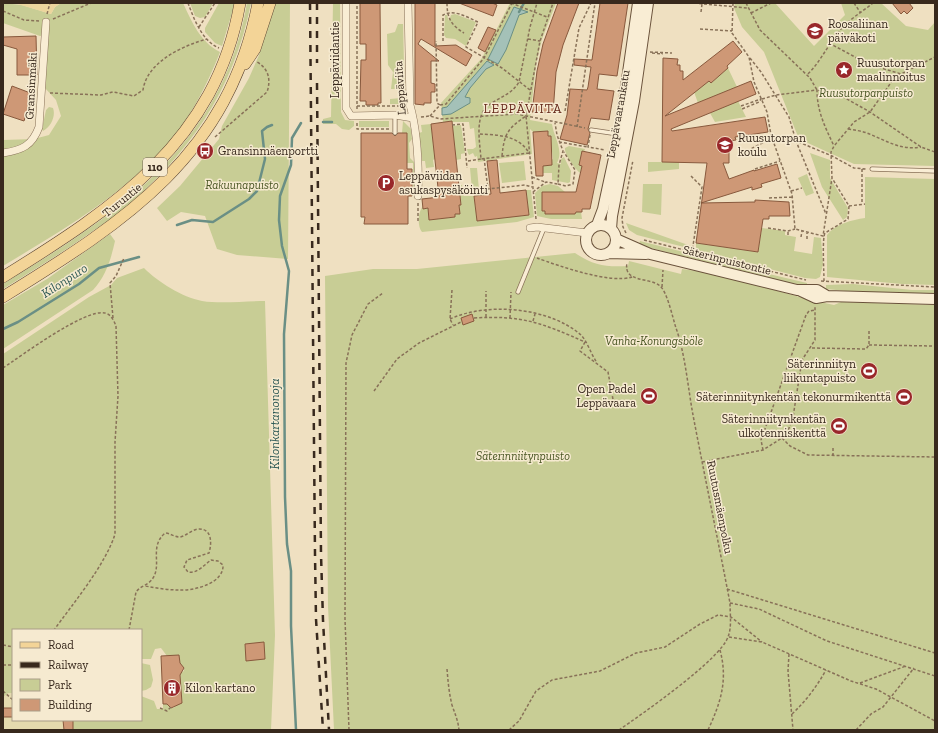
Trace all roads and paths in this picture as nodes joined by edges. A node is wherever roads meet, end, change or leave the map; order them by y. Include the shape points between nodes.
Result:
1 (50, 3) edge
2 (188, 3) edge
3 (215, 3) edge
4 (240, 3) edge
5 (258, 3) edge
6 (270, 3) edge
7 (346, 3) edge
8 (357, 3) edge
9 (408, 3) edge
10 (447, 3) edge
11 (512, 3) edge
12 (537, 3) edge
13 (553, 3) edge
14 (591, 3) edge
15 (595, 3) edge
16 (638, 3) edge
17 (648, 3) edge
18 (694, 3) edge
19 (733, 3) edge
20 (746, 3) edge
21 (771, 3) edge
22 (854, 3) edge
23 (873, 3) edge
24 (702, 4) edge
25 (732, 6) junction
26 (748, 8) junction
27 (534, 12) junction
28 (701, 12) dead end
29 (860, 12) junction
30 (447, 13) junction
31 (751, 14) junction
32 (547, 17) junction
33 (46, 22) joint
34 (199, 27) junction
35 (700, 29) dead end
36 (732, 31) junction
37 (464, 33) dead end
38 (207, 39) junction
39 (528, 40) junction
40 (436, 41) dead end
41 (443, 41) dead end
42 (540, 41) junction
43 (829, 43) junction
44 (652, 45) dead end
45 (220, 48) dead end
46 (672, 53) dead end
47 (749, 57) junction
48 (484, 58) junction
49 (934, 58) edge
50 (256, 62) dead end
51 (237, 74) junction
52 (901, 74) junction
53 (808, 75) junction
54 (519, 82) junction
55 (530, 90) junction
56 (817, 90) junction
57 (42, 94) junction
58 (776, 95) junction
59 (761, 99) junction
60 (410, 105) junction
61 (440, 105) junction
62 (357, 106) junction
63 (741, 108) dead end
64 (564, 111) dead end
65 (870, 112) junction
66 (394, 115) junction
67 (354, 116) junction
68 (430, 116) junction
69 (481, 116) junction
70 (526, 116) junction
71 (413, 118) junction
72 (555, 122) junction
73 (452, 125) dead end
74 (577, 127) junction
75 (357, 129) dead end
76 (848, 129) junction
77 (591, 130) junction
78 (395, 131) joint
79 (480, 134) junction
80 (623, 135) junction
81 (505, 136) junction
82 (215, 137) dead end
83 (774, 139) junction
84 (796, 141) junction
85 (559, 142) junction
86 (834, 146) junction
87 (588, 147) junction
88 (921, 147) junction
89 (606, 151) dead end
90 (747, 151) dead end
91 (563, 152) junction
92 (935, 152) edge
93 (3, 153) edge
94 (529, 153) junction
95 (502, 156) junction
96 (634, 156) dead end
97 (832, 156) junction
98 (483, 158) junction
99 (468, 161) junction
100 (780, 161) junction
101 (467, 168) dead end
102 (862, 168) junction
103 (755, 169) dead end
104 (872, 169) joint
105 (935, 171) edge
106 (691, 176) dead end
107 (532, 177) junction
108 (832, 178) junction
109 (546, 182) junction
110 (558, 184) junction
111 (532, 186) junction
112 (802, 188) dead end
113 (791, 191) junction
114 (533, 192) junction
115 (418, 196) joint
116 (792, 197) junction
117 (769, 198) dead end
118 (849, 206) junction
119 (826, 216) junction
120 (418, 221) dead end
121 (597, 225) junction
122 (537, 227) junction
123 (768, 228) dead end
124 (611, 229) junction
125 (795, 229) junction
126 (788, 231) junction
127 (802, 232) junction
128 (588, 233) junction
129 (807, 233) junction
130 (630, 235) dead end
131 (788, 235) dead end
132 (823, 236) junction
133 (801, 237) dead end
134 (616, 239) junction
135 (640, 239) dead end
136 (807, 239) dead end
137 (692, 252) junction
138 (608, 253) junction
139 (650, 254) junction
140 (534, 256) junction
141 (124, 258) dead end
142 (626, 265) dead end
143 (663, 270) dead end
144 (632, 276) junction
145 (3, 277) edge
146 (809, 281) dead end
147 (824, 281) junction
148 (662, 287) junction
149 (935, 287) edge
150 (452, 290) dead end
151 (817, 290) junction
152 (486, 291) dead end
153 (510, 292) dead end
154 (518, 292) dead end
155 (383, 293) dead end
156 (3, 296) edge
157 (935, 298) edge
158 (486, 309) junction
159 (510, 310) junction
160 (815, 310) junction
161 (535, 314) junction
162 (474, 318) dead end
163 (486, 318) junction
164 (510, 318) junction
165 (113, 319) junction
166 (450, 319) junction
167 (533, 321) junction
168 (461, 322) dead end
169 (453, 325) junction
170 (869, 330) dead end
171 (585, 342) junction
172 (869, 345) junction
173 (935, 346) edge
174 (811, 348) junction
175 (597, 364) junction
176 (3, 368) edge
177 (374, 391) dead end
178 (614, 406) dead end
179 (782, 438) junction
180 (832, 448) dead end
181 (763, 450) junction
182 (832, 456) junction
183 (935, 457) edge
184 (702, 462) junction
185 (145, 586) junction
186 (727, 589) junction
187 (730, 603) junction
188 (731, 617) junction
189 (55, 629) edge
190 (129, 629) edge
191 (728, 637) junction
192 (762, 642) junction
193 (720, 650) junction
194 (935, 653) edge
195 (789, 654) junction
196 (906, 666) junction
197 (914, 668) junction
198 (447, 669) dead end
199 (826, 670) junction
200 (935, 676) edge
201 (860, 683) junction
202 (3, 691) edge
203 (889, 697) junction
204 (12, 699) edge
205 (171, 707) dead end
206 (160, 708) dead end
207 (792, 714) junction
208 (935, 722) edge
209 (349, 730) edge
210 (459, 730) edge
211 (509, 730) edge
212 (619, 730) edge
213 (708, 730) edge
214 (793, 730) edge
215 (856, 730) edge

1 - 33 path
2 - 34 path
3 - 34 path
4 - 145 main road, Turuntie / 110 via 231,43 211,91 175,145 138,183 94,219
5 - 51 main road, Turuntie / 110 via 252,31
6 - 51 main road via 255,49
7 - 67 street, Leppäviidantie via 346,108
8 - 62 path
9 - 60 street, Leppäviita
10 - 30 path
11 - 27 path
11 - 48 path
12 - 27 path
13 - 32 path
14 - 64 path via 579,28
15 - 74 path
16 - 80 main road, Leppävaarankatu
17 - 80 main road, Leppävaarankatu
18 - 24 path
19 - 25 path
20 - 26 path
21 - 31 path
22 - 29 path
23 - 29 path
24 - 25 path
24 - 28 path
25 - 26 path
25 - 36 path
26 - 31 path
27 - 32 path
27 - 39 path
29 - 43 path
30 - 37 path via 454,26
30 - 41 path via 443,15
30 - 48 path via 458,14 478,22 466,48
31 - 53 path via 760,30
32 - 42 path
33 - 57 street, Gransinmäki
34 - 38 path
35 - 36 path
36 - 47 path
38 - 45 path
38 - 57 path via 189,44 166,58 144,79 143,90 134,96 113,92 101,95
39 - 42 path
39 - 54 path
40 - 61 path via 437,103
42 - 55 path
43 - 52 path via 868,64
43 - 53 path
44 - 46 path via 651,53
47 - 58 path
47 - 59 path via 754,82
48 - 54 path
48 - 61 path via 446,104
49 - 52 path
50 - 82 path via 263,65 267,71 270,84 267,92
51 - 156 main road, Turuntie / 110 via 210,124 186,158 157,188 98,236
52 - 65 path via 895,77
53 - 56 path
54 - 55 path
54 - 69 path via 515,89 488,106
55 - 70 path
56 - 58 path
56 - 65 path via 838,94
56 - 86 path via 817,103
57 - 93 street, Gransinmäki via 39,127 34,139 24,147
58 - 59 path
58 - 84 path via 789,117
59 - 63 path
59 - 83 path
60 - 62 path
60 - 71 street, Leppäviita
61 - 68 path
62 - 67 path
65 - 76 path
65 - 88 path
66 - 67 street
66 - 71 street
66 - 78 lane
68 - 69 path via 440,119
68 - 71 path
69 - 70 path
69 - 79 path
70 - 72 path
70 - 81 path via 516,122
70 - 94 path
71 - 115 street, Leppäviita via 419,173
72 - 74 path
72 - 85 path
73 - 99 path via 463,124
74 - 77 path
75 - 78 path
76 - 86 path
76 - 88 path via 866,133 897,146 912,149
77 - 80 lane
77 - 87 path
79 - 81 path
79 - 98 path
80 - 121 main road, Leppävaarankatu
80 - 124 main road, Leppävaarankatu
81 - 94 path via 525,146
81 - 95 path
83 - 84 path via 789,138
83 - 90 path
83 - 100 path
84 - 97 path
84 - 119 path
85 - 87 path
85 - 91 path
86 - 97 path
87 - 89 path
88 - 92 path
91 - 110 path
91 - 110 path via 575,170 573,184
94 - 95 path
94 - 107 path
95 - 98 path
96 - 130 path via 622,218 623,227
97 - 102 path via 854,168
97 - 108 path
98 - 99 path
98 - 111 path via 488,189
99 - 101 path
100 - 103 path
100 - 113 path
102 - 104 path
102 - 118 path via 864,204
104 - 105 lane
106 - 137 path via 702,187
107 - 109 path
107 - 111 path
108 - 118 path
108 - 119 path
109 - 110 path
109 - 114 path
111 - 114 path
112 - 113 path
113 - 116 path
114 - 122 path
115 - 120 path
116 - 117 path
116 - 125 path
118 - 132 path via 848,219 825,232
119 - 132 path
121 - 124 main road via 605,225
121 - 128 main road
122 - 128 street
122 - 140 lane
123 - 126 path
124 - 134 main road
125 - 126 path
125 - 127 path
126 - 131 path
127 - 129 path
127 - 133 path
128 - 138 main road via 586,240 590,250 596,255
129 - 132 path
129 - 136 path
132 - 147 path
134 - 138 main road via 614,248
134 - 139 main road, Säterinpuistontie
135 - 137 path
137 - 146 path
138 - 139 main road, Säterinpuistontie
139 - 151 main road, Säterinpuistontie via 798,290
140 - 144 path via 566,269 620,279
140 - 154 lane
141 - 165 path via 110,283
142 - 144 path
143 - 148 path
144 - 148 path via 655,282
147 - 149 path
147 - 151 path
148 - 184 path, Ruutusmäenpolku via 679,335
150 - 166 path
151 - 157 main road via 827,296
151 - 160 path
152 - 158 path
153 - 159 path
155 - 209 path via 368,304 352,336 346,362 345,619
158 - 159 path
158 - 163 path
158 - 166 path via 470,311
159 - 161 path
159 - 164 path
160 - 174 path via 815,340
160 - 181 path via 809,311 806,315 761,440
161 - 167 path
161 - 171 path via 563,324 582,336
162 - 163 path
163 - 164 path
164 - 167 path
165 - 176 path via 109,314 99,312 81,318
165 - 189 path via 116,326 118,396 115,534 96,569
166 - 169 path
167 - 171 path
168 - 169 path
169 - 177 path via 419,343 397,359
170 - 172 path
171 - 175 path
171 - 175 path via 580,351
172 - 173 path
172 - 174 path via 866,349
174 - 179 path via 802,360 793,417 788,431
175 - 178 path via 608,372
179 - 181 path
179 - 182 path via 795,449 808,455
180 - 182 path
181 - 184 path
182 - 183 path
184 - 186 path, Ruutusmäenpolku
185 - 185 path via 156,572 157,542 165,533 177,537 197,529 205,531 211,537 209,553 187,560 184,567 191,573 211,560 218,561 223,565 223,570 213,582 194,589 181,590
185 - 190 path via 136,592
186 - 187 path, Ruutusmäenpolku
186 - 194 path
187 - 188 path, Ruutusmäenpolku
187 - 196 path via 759,610 827,641
188 - 191 path, Ruutusmäenpolku
188 - 192 path
188 - 211 path via 718,616 700,624 665,647 636,652 600,671 552,680 536,690 518,721
191 - 192 path
191 - 193 path, Ruutusmäenpolku
192 - 195 path
193 - 212 path, Ruutusmäenpolku via 689,678
193 - 213 path via 724,667 723,688 718,709
195 - 199 path
195 - 207 path
196 - 197 path
196 - 201 path
197 - 200 path
197 - 203 path
198 - 210 path
199 - 201 path via 851,682
199 - 207 path via 802,705
201 - 203 path
202 - 204 path
203 - 208 path
203 - 215 path via 883,707 871,714
205 - 206 path via 167,711
207 - 214 path

